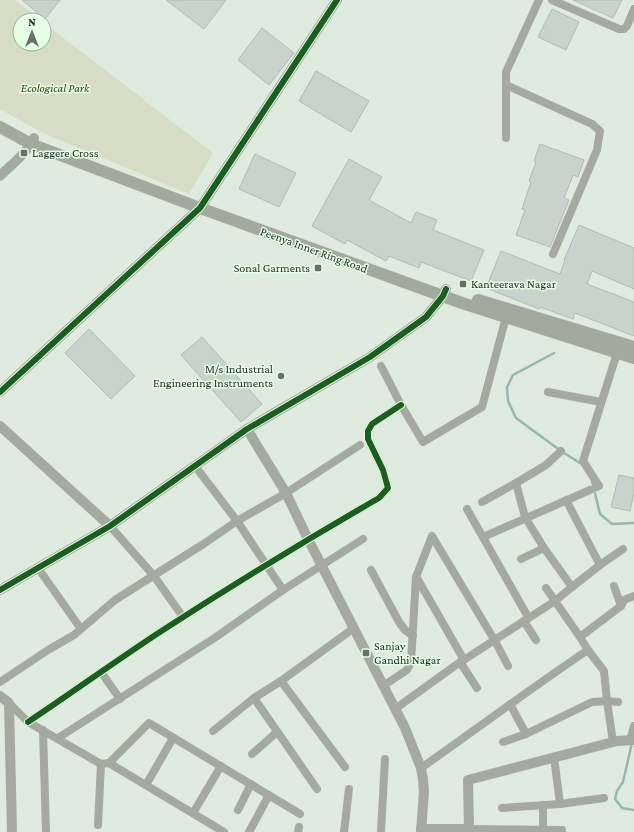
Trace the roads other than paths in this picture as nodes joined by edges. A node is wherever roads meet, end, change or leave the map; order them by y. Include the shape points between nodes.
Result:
1 (337, 0) edge
2 (539, 0) edge
3 (552, 0) edge
4 (634, 9) edge
5 (506, 84) junction
6 (0, 119) edge
7 (0, 127) edge
8 (506, 138) dead end
9 (32, 141) junction
10 (0, 176) edge
11 (203, 205) junction
12 (553, 254) dead end
13 (445, 293) junction
14 (506, 317) junction
15 (634, 347) edge
16 (617, 353) junction
17 (634, 358) edge
18 (381, 366) dead end
19 (0, 392) edge
20 (548, 392) dead end
21 (601, 402) junction
22 (401, 405) junction
23 (0, 426) edge
24 (247, 430) junction
25 (360, 445) dead end
26 (561, 451) dead end
27 (195, 466) junction
28 (516, 483) junction
29 (286, 493) junction
30 (566, 500) junction
31 (482, 502) dead end
32 (467, 509) dead end
33 (525, 517) junction
34 (237, 521) junction
35 (110, 526) junction
36 (483, 537) junction
37 (308, 539) junction
38 (363, 539) dead end
39 (544, 548) junction
40 (623, 549) dead end
41 (521, 560) dead end
42 (267, 565) junction
43 (321, 565) junction
44 (600, 565) junction
45 (38, 568) junction
46 (371, 570) dead end
47 (154, 576) junction
48 (416, 577) junction
49 (614, 586) dead end
50 (572, 587) junction
51 (546, 588) dead end
52 (0, 590) edge
53 (283, 590) junction
54 (634, 596) edge
55 (555, 600) junction
56 (621, 606) junction
57 (183, 618) junction
58 (526, 619) junction
59 (354, 628) junction
60 (81, 629) junction
61 (413, 636) junction
62 (580, 637) junction
63 (495, 640) junction
64 (536, 640) dead end
65 (588, 650) junction
66 (462, 661) junction
67 (508, 666) dead end
68 (101, 672) junction
69 (281, 681) junction
70 (0, 682) edge
71 (383, 686) junction
72 (477, 688) dead end
73 (0, 696) edge
74 (254, 698) junction
75 (120, 699) junction
76 (607, 701) junction
77 (618, 702) dead end
78 (10, 703) junction
79 (510, 704) junction
80 (395, 709) junction
81 (28, 722) junction
82 (634, 726) edge
83 (43, 730) junction
84 (213, 731) dead end
85 (278, 732) junction
86 (526, 734) junction
87 (58, 738) junction
88 (173, 738) junction
89 (632, 740) edge
90 (615, 741) junction
91 (503, 742) dead end
92 (252, 754) dead end
93 (554, 757) junction
94 (385, 759) dead end
95 (105, 763) junction
96 (221, 766) junction
97 (345, 767) dead end
98 (421, 768) junction
99 (251, 784) junction
100 (146, 785) junction
101 (317, 789) dead end
102 (349, 789) dead end
103 (269, 795) junction
104 (604, 798) dead end
105 (560, 804) junction
106 (543, 805) junction
107 (502, 808) dead end
108 (238, 810) dead end
109 (193, 813) junction
110 (300, 814) dead end
111 (98, 825) dead end
112 (421, 830) edge
113 (469, 830) edge
114 (539, 830) edge
115 (562, 830) dead end
116 (498, 831) edge
117 (12, 832) edge
118 (46, 832) edge
119 (224, 832) edge
120 (249, 832) edge
121 (344, 832) edge
122 (381, 832) edge

1 - 11 street
2 - 5 street via 506,72
3 - 4 street via 624,29
5 - 8 street
5 - 12 street via 592,124 600,131 597,150
6 - 9 main road, Peenya Inner Ring Road
7 - 9 main road, Peenya Inner Ring Road
9 - 10 street via 24,153
9 - 11 main road, Peenya Inner Ring Road
11 - 13 main road, Peenya Inner Ring Road
11 - 19 street
13 - 14 main road, Peenya Inner Ring Road
13 - 15 main road, Peenya Inner Ring Road
13 - 24 street via 426,317 370,357
14 - 16 main road, Peenya Inner Ring Road
14 - 22 street via 482,407 423,442
16 - 17 main road, Peenya Inner Ring Road
16 - 21 street
18 - 22 street
20 - 21 street
21 - 30 street via 583,461 599,486
22 - 37 street via 372,424 368,431 368,439 383,470 388,488 379,498
23 - 35 street
24 - 27 street
24 - 29 street
25 - 29 street
26 - 28 street via 546,465
27 - 34 street
27 - 35 street
28 - 31 street
28 - 33 street
29 - 34 street
29 - 37 street
30 - 33 street
30 - 44 street
32 - 36 street
33 - 36 street
33 - 39 street
34 - 42 street
34 - 47 street
35 - 45 street
35 - 47 street
36 - 58 street
37 - 42 street
37 - 43 street
38 - 43 street
39 - 41 street
39 - 50 street
40 - 44 street
42 - 53 street
42 - 57 street
43 - 53 street
43 - 59 street
44 - 50 street
45 - 52 street
45 - 60 street
46 - 61 street via 399,622
47 - 57 street
47 - 60 street via 115,600
48 - 61 street
48 - 63 street via 432,536
48 - 66 street
49 - 56 street
50 - 55 street
51 - 55 street
53 - 75 street
54 - 56 street via 624,600
55 - 58 street
55 - 62 street
56 - 62 street
57 - 68 street
58 - 63 street
58 - 64 street
59 - 69 street
59 - 71 street
60 - 70 street
61 - 71 street via 411,662 407,670
62 - 65 street
63 - 66 street
63 - 67 street
65 - 76 street via 604,672
65 - 79 street
66 - 72 street
66 - 80 street
68 - 75 street
68 - 81 street
69 - 74 street
69 - 97 street
71 - 80 street
73 - 78 street
74 - 84 street
74 - 85 street
75 - 87 street
76 - 77 street
76 - 86 street via 582,706
76 - 90 street
78 - 81 street
78 - 117 street
79 - 86 street
79 - 98 street
80 - 98 street
81 - 83 street
82 - 89 street
83 - 87 street
83 - 118 street
85 - 92 street
85 - 101 street
86 - 91 street
87 - 95 street
88 - 95 street via 149,723
88 - 96 street
88 - 100 street
89 - 90 street
90 - 93 street
93 - 105 street
93 - 113 street via 468,780
94 - 122 street
95 - 100 street
95 - 111 street
96 - 99 street
96 - 109 street
98 - 112 street via 424,791
99 - 103 street
99 - 108 street
100 - 109 street
102 - 121 street
103 - 110 street
103 - 120 street
104 - 105 street
105 - 106 street
106 - 107 street
106 - 114 street
109 - 119 street
112 - 113 street
113 - 116 street
114 - 115 street
114 - 116 street

